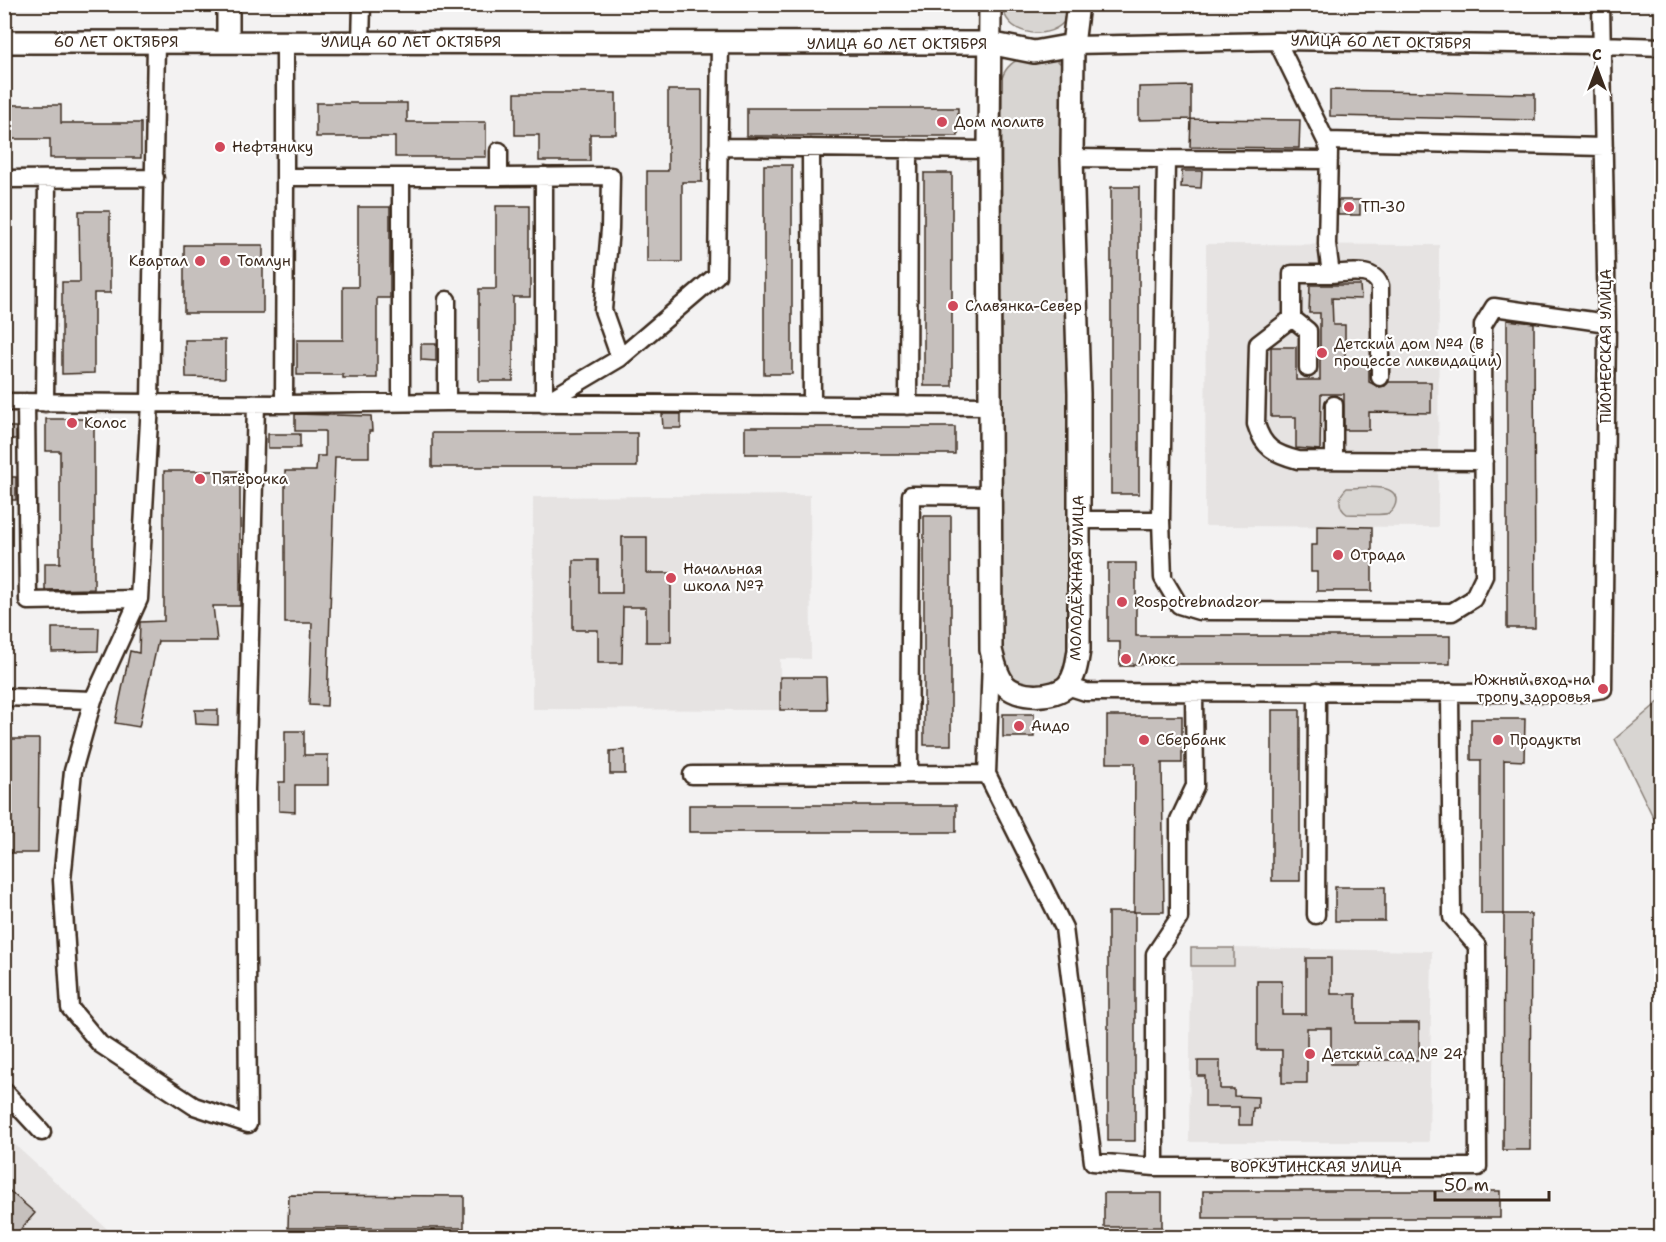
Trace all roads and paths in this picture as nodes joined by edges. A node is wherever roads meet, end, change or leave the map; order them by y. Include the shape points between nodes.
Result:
1 (228, 4) edge
2 (362, 4) edge
3 (990, 4) edge
4 (1078, 4) edge
5 (1601, 4) edge
6 (1277, 41) junction
7 (4, 42) edge
8 (156, 42) junction
9 (228, 42) junction
10 (285, 42) junction
11 (361, 42) junction
12 (720, 43) junction
13 (990, 43) junction
14 (1072, 45) junction
15 (1600, 45) junction
16 (1662, 47) edge
17 (1326, 141) junction
18 (718, 147) junction
19 (1604, 147) junction
20 (811, 148) junction
21 (909, 149) junction
22 (989, 150) junction
23 (499, 151) dead end
24 (1072, 158) junction
25 (1166, 159) junction
26 (1329, 160) junction
27 (544, 176) junction
28 (285, 177) junction
29 (401, 177) junction
30 (499, 177) junction
31 (155, 178) junction
32 (4, 179) edge
33 (47, 179) junction
34 (1331, 274) junction
35 (447, 300) dead end
36 (1292, 318) junction
37 (1607, 323) junction
38 (620, 358) junction
39 (1308, 368) dead end
40 (1380, 377) dead end
41 (4, 402) edge
42 (27, 402) junction
43 (401, 402) junction
44 (447, 402) junction
45 (45, 403) junction
46 (150, 403) junction
47 (256, 404) junction
48 (284, 404) junction
49 (544, 404) junction
50 (812, 405) junction
51 (1334, 405) dead end
52 (908, 406) junction
53 (991, 406) junction
54 (1335, 460) junction
55 (1484, 461) junction
56 (991, 496) junction
57 (1079, 520) junction
58 (1161, 520) junction
59 (140, 600) junction
60 (991, 650) junction
61 (1067, 686) junction
62 (1317, 691) junction
63 (1194, 692) junction
64 (1450, 692) junction
65 (4, 697) edge
66 (93, 700) junction
67 (909, 774) junction
68 (987, 774) junction
69 (692, 775) dead end
70 (1316, 915) dead end
71 (4, 1091) edge
72 (42, 1132) dead end
73 (1155, 1167) junction

1 - 9 main road
2 - 11 street
3 - 13 main road
4 - 14 main road, МОЛОДЁЖНАЯ УЛИЦА
5 - 15 street, ПИОНЕРСКАЯ УЛИЦА
6 - 14 street, УЛИЦА 60 ЛЕТ ОКТЯБРЯ
6 - 15 street, УЛИЦА 60 ЛЕТ ОКТЯБРЯ
6 - 17 street
7 - 8 main road, 60 ЛЕТ ОКТЯБРЯ
8 - 9 main road, 60 ЛЕТ ОКТЯБРЯ
8 - 31 street
9 - 10 main road, УЛИЦА 60 ЛЕТ ОКТЯБРЯ
10 - 11 main road, УЛИЦА 60 ЛЕТ ОКТЯБРЯ
10 - 28 street
11 - 12 main road, УЛИЦА 60 ЛЕТ ОКТЯБРЯ
12 - 13 main road, УЛИЦА 60 ЛЕТ ОКТЯБРЯ
12 - 18 street
13 - 14 main road, УЛИЦА 60 ЛЕТ ОКТЯБРЯ via 1035,52
13 - 22 main road
14 - 24 main road, МОЛОДЁЖНАЯ УЛИЦА
15 - 16 street, УЛИЦА 60 ЛЕТ ОКТЯБРЯ
15 - 19 street, ПИОНЕРСКАЯ УЛИЦА
17 - 19 street
17 - 26 street
18 - 20 street
18 - 38 street via 717,275
19 - 37 street, ПИОНЕРСКАЯ УЛИЦА
20 - 21 street
20 - 50 street
21 - 22 street
21 - 52 street
22 - 53 main road
23 - 30 street
24 - 25 street
24 - 57 main road, МОЛОДЁЖНАЯ УЛИЦА
25 - 26 street
25 - 58 street
26 - 34 street via 1327,244
27 - 30 street
27 - 38 street via 611,176 603,310
27 - 49 street
28 - 29 street
28 - 48 street
29 - 30 street
29 - 43 street
31 - 33 street
31 - 46 street
32 - 33 street
33 - 45 street
34 - 36 street via 1292,274
34 - 40 street via 1369,273 1378,280
35 - 44 street
36 - 39 street via 1308,331
36 - 54 street via 1258,344 1259,436 1286,457
37 - 55 street via 1494,307 1484,325
37 - 64 street, ПИОНЕРСКАЯ УЛИЦА via 1603,688 1579,693
38 - 49 street
41 - 42 street
42 - 45 street
42 - 59 street via 28,601
43 - 44 street
43 - 48 street
44 - 49 street
45 - 46 street
46 - 47 street
46 - 59 street
47 - 48 street
47 - 66 street via 246,789 248,1124 194,1106 156,1082 100,1044 70,1008 62,880 73,771
49 - 50 street
50 - 52 street
51 - 54 street
52 - 53 street
53 - 56 main road
54 - 55 street
55 - 58 street via 1484,576 1473,600 1452,612 1199,611 1179,605 1163,578
56 - 60 main road
56 - 67 street via 911,495
57 - 58 street
57 - 61 main road, МОЛОДЁЖНАЯ УЛИЦА via 1079,650 1075,672
59 - 66 street
60 - 61 main road via 996,672 1005,686 1016,693 1052,694
60 - 68 street
61 - 63 street via 1086,692
62 - 63 street
62 - 64 street
62 - 70 street
63 - 73 street via 1195,786 1179,820 1179,918 1155,954
64 - 73 street, ВОРКУТИНСКАЯ УЛИЦА via 1452,916 1477,946 1478,1167
65 - 66 street
67 - 68 street
67 - 69 street
68 - 73 street, ВОРКУТИНСКАЯ УЛИЦА via 1064,928 1093,1161
71 - 72 street

